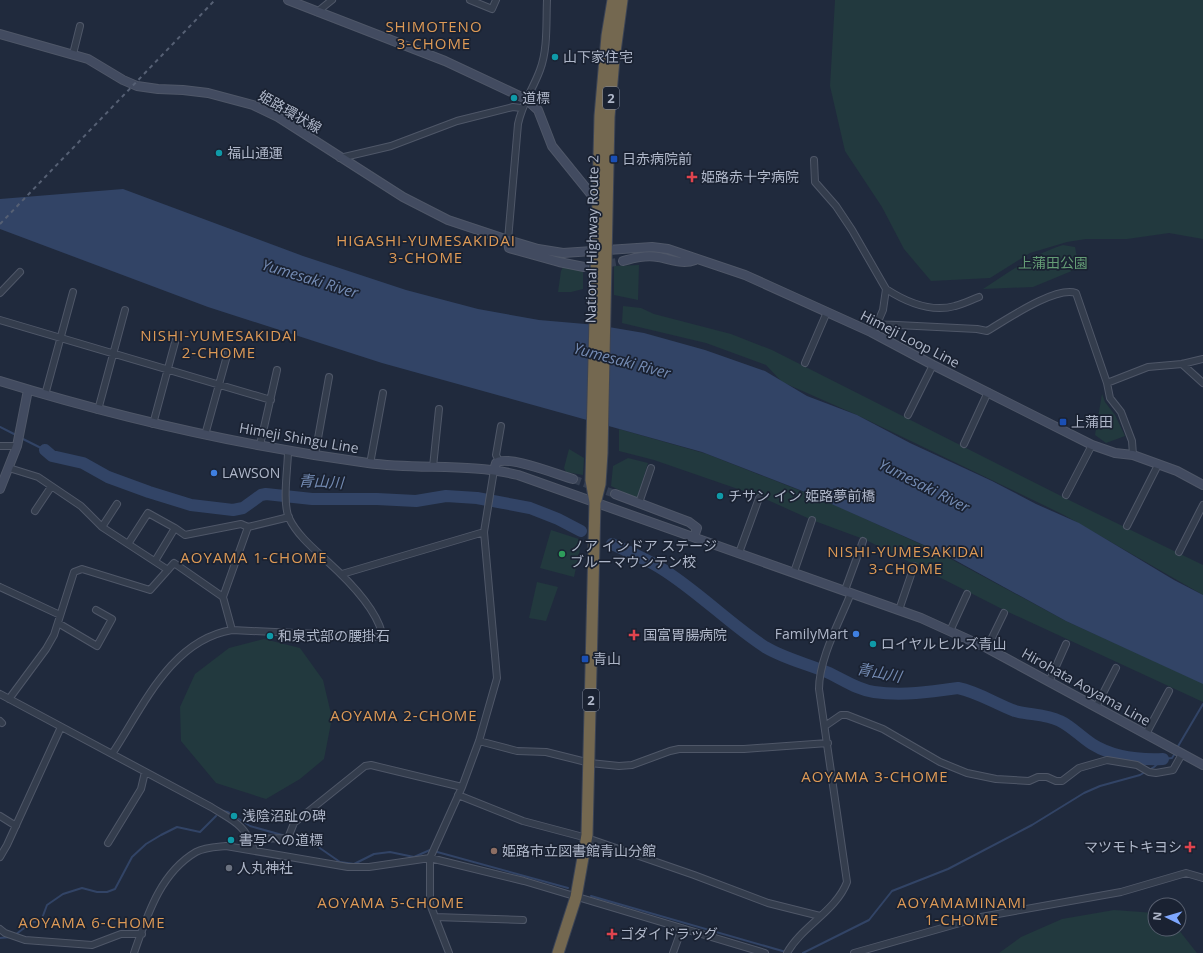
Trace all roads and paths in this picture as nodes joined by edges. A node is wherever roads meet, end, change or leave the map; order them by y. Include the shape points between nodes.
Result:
1 (288, 0) edge
2 (332, 0) edge
3 (470, 0) edge
4 (496, 0) edge
5 (547, 0) edge
6 (613, 0) edge
7 (622, 0) edge
8 (317, 12) junction
9 (80, 26) dead end
10 (0, 34) edge
11 (73, 54) junction
12 (526, 99) junction
13 (521, 108) junction
14 (340, 158) junction
15 (814, 160) dead end
16 (598, 194) junction
17 (508, 240) junction
18 (602, 249) junction
19 (695, 260) junction
20 (622, 261) tunnel mouth
21 (584, 266) tunnel mouth
22 (20, 272) dead end
23 (886, 289) junction
24 (73, 292) dead end
25 (0, 293) edge
26 (979, 297) dead end
27 (126, 310) dead end
28 (827, 312) junction
29 (0, 320) edge
30 (877, 324) junction
31 (871, 332) junction
32 (177, 335) dead end
33 (61, 338) junction
34 (228, 352) dead end
35 (113, 354) junction
36 (1203, 359) edge
37 (805, 363) dead end
38 (1182, 364) junction
39 (933, 365) junction
40 (167, 370) junction
41 (277, 370) dead end
42 (329, 377) dead end
43 (0, 381) edge
44 (1107, 383) junction
45 (1203, 383) edge
46 (219, 384) junction
47 (28, 390) junction
48 (988, 392) junction
49 (383, 393) dead end
50 (45, 395) junction
51 (270, 400) junction
52 (439, 409) dead end
53 (98, 410) junction
54 (908, 415) dead end
55 (153, 424) junction
56 (501, 426) dead end
57 (205, 435) junction
58 (964, 444) dead end
59 (260, 445) junction
60 (1092, 445) junction
61 (0, 446) edge
62 (17, 446) junction
63 (288, 451) junction
64 (315, 455) junction
65 (1133, 455) junction
66 (499, 461) junction
67 (370, 464) junction
68 (1158, 465) junction
69 (433, 467) junction
70 (9, 468) junction
71 (651, 468) dead end
72 (494, 470) junction
73 (573, 479) tunnel mouth
74 (1203, 485) edge
75 (51, 487) junction
76 (0, 489) edge
77 (615, 494) tunnel mouth
78 (1066, 495) dead end
79 (758, 498) dead end
80 (595, 502) junction
81 (640, 503) junction
82 (117, 504) dead end
83 (1203, 505) edge
84 (35, 511) dead end
85 (289, 517) junction
86 (812, 520) dead end
87 (1127, 526) dead end
88 (102, 527) junction
89 (248, 527) junction
90 (175, 528) junction
91 (484, 532) junction
92 (694, 537) junction
93 (863, 541) dead end
94 (128, 544) junction
95 (1179, 552) dead end
96 (739, 553) junction
97 (156, 561) junction
98 (914, 566) dead end
99 (168, 570) junction
100 (794, 572) junction
101 (342, 574) junction
102 (0, 587) edge
103 (848, 592) junction
104 (967, 594) dead end
105 (223, 598) junction
106 (96, 610) dead end
107 (898, 610) junction
108 (1004, 613) dead end
109 (60, 616) junction
110 (58, 623) junction
111 (232, 630) junction
112 (950, 631) junction
113 (1066, 644) dead end
114 (986, 648) junction
115 (1116, 668) dead end
116 (1049, 682) junction
117 (1170, 691) dead end
118 (0, 694) edge
119 (9, 699) junction
120 (1096, 707) junction
121 (825, 726) junction
122 (61, 727) junction
123 (1146, 734) junction
124 (479, 741) junction
125 (828, 743) junction
126 (1181, 753) junction
127 (112, 754) junction
128 (590, 763) junction
129 (1203, 764) edge
130 (145, 772) junction
131 (462, 787) junction
132 (458, 795) junction
133 (0, 816) edge
134 (16, 826) junction
135 (587, 838) junction
136 (251, 840) junction
137 (108, 843) dead end
138 (254, 850) junction
139 (0, 857) edge
140 (431, 857) junction
141 (1203, 878) edge
142 (576, 897) junction
143 (820, 916) junction
144 (435, 917) junction
145 (523, 920) dead end
146 (682, 928) junction
147 (0, 929) edge
148 (142, 934) junction
149 (789, 950) edge
150 (134, 953) edge
151 (449, 953) edge
152 (558, 953) edge
153 (673, 953) edge
154 (765, 953) edge
155 (854, 953) edge

1 - 8 main road
2 - 8 street
3 - 4 street via 492,9
5 - 12 street via 545,46 540,69
6 - 16 highway, National Highway Route 2 / 2 via 602,82
7 - 18 highway, National Highway Route 2 / 2 via 609,116
8 - 12 main road via 445,61
9 - 11 street
10 - 11 main road, 姫路環状線
11 - 14 main road, 姫路環状線 via 97,63 137,86 158,90 201,91 253,105 278,117
12 - 13 street
12 - 16 main road via 538,110 552,146 590,193
13 - 14 street via 513,107 457,121 391,146
13 - 17 street
14 - 17 main road, 姫路環状線 via 434,214
15 - 23 street via 815,182 852,230
16 - 18 highway, National Highway Route 2 / 2
17 - 18 main road, 姫路環状線 via 538,249 563,252
17 - 21 main road via 509,248
18 - 19 main road, Himeji Loop Line via 652,247 668,249
18 - 80 highway, National Highway Route 2 / 2 via 597,452 591,480
19 - 20 main road via 684,263 656,256 639,256
19 - 28 main road, Himeji Loop Line via 745,275
22 - 25 street
23 - 26 street via 908,302 925,307 954,306
23 - 30 street via 883,310
24 - 33 street
27 - 35 street
28 - 31 main road, Himeji Loop Line
28 - 37 street
29 - 33 street
30 - 31 street
30 - 44 street via 987,331 1045,298 1069,291 1076,293
31 - 39 main road, Himeji Loop Line
32 - 40 street
33 - 35 street
33 - 50 street
34 - 46 street
35 - 40 street
35 - 53 street
36 - 38 street
38 - 44 street via 1148,367
38 - 45 street
39 - 48 main road, Himeji Loop Line
39 - 54 street
40 - 46 street
40 - 55 street
41 - 51 street
42 - 64 street
43 - 47 main road, Himeji Shingu Line
44 - 65 street via 1110,398 1121,412 1132,441
46 - 51 street
46 - 57 street
47 - 50 main road, Himeji Shingu Line
47 - 62 main road
48 - 58 street
48 - 60 main road, Himeji Loop Line
49 - 67 street
50 - 53 main road, Himeji Shingu Line
51 - 59 street
52 - 69 street
53 - 55 main road, Himeji Shingu Line
55 - 57 main road, Himeji Shingu Line
56 - 66 street via 496,455
57 - 59 main road, Himeji Shingu Line
59 - 63 main road, Himeji Shingu Line
60 - 65 main road, Himeji Loop Line via 1115,453
60 - 78 street
61 - 62 street
62 - 70 main road
63 - 64 main road, Himeji Shingu Line
63 - 85 street
64 - 67 main road, Himeji Shingu Line
65 - 68 main road, Himeji Loop Line
66 - 72 main road
66 - 73 main road via 522,463
67 - 69 main road, Himeji Shingu Line
68 - 74 main road, Himeji Loop Line via 1177,471
68 - 87 street
69 - 72 main road, Himeji Shingu Line
70 - 75 street via 38,477
70 - 76 main road
71 - 81 street
72 - 80 main road, Himeji Shingu Line
72 - 91 street
75 - 84 street
75 - 88 street via 81,506
77 - 81 main road
79 - 96 street
80 - 92 main road, Hirohata Aoyama Line
80 - 128 highway, National Highway Route 2 / 2
81 - 92 main road via 689,522 697,528
82 - 88 street
83 - 95 street
85 - 89 street
85 - 101 street via 312,548
86 - 100 street
88 - 94 street
89 - 90 street via 241,524 184,534
89 - 105 street
90 - 94 street via 148,513
90 - 97 street
91 - 101 street
91 - 124 street via 498,678
92 - 96 main road, Hirohata Aoyama Line
93 - 103 street
94 - 97 street
96 - 100 main road, Hirohata Aoyama Line
97 - 99 street
98 - 107 street
99 - 105 street via 174,563
99 - 109 street via 150,590 82,569 74,572
100 - 103 main road, Hirohata Aoyama Line
101 - 111 street via 374,614 382,633 380,636
102 - 109 street
103 - 107 main road, Hirohata Aoyama Line
103 - 121 street via 819,678
104 - 112 street
105 - 111 street
106 - 110 street via 112,619 97,646
107 - 112 main road, Hirohata Aoyama Line
108 - 114 street
109 - 110 street
110 - 119 street via 46,649
111 - 127 street via 215,633 196,643 165,671
112 - 114 main road, Hirohata Aoyama Line
113 - 116 street
114 - 116 main road, Hirohata Aoyama Line
115 - 120 street
116 - 120 main road, Hirohata Aoyama Line
117 - 123 street
118 - 119 street
119 - 122 street
120 - 123 main road, Hirohata Aoyama Line
121 - 125 street
121 - 126 street via 841,715 847,715 883,729 946,764 967,773 996,779 1029,781 1038,777 1062,781 1079,768 1107,760 1139,766 1156,773 1173,770
122 - 127 street
122 - 134 street
123 - 126 main road, Hirohata Aoyama Line
124 - 128 street via 517,751 546,752
124 - 131 street
125 - 128 street via 744,749 679,749 632,765
125 - 143 street via 847,882 843,892
126 - 129 main road, Hirohata Aoyama Line
127 - 130 street
128 - 135 highway, National Highway Route 2 / 2
130 - 136 street via 211,807 244,829
130 - 137 street via 141,789
131 - 132 street
131 - 136 street via 371,765 365,766 294,823 288,838
132 - 135 street via 523,821
132 - 140 street
133 - 134 street
134 - 139 street
135 - 142 highway, National Highway Route 2 / 2
135 - 143 street via 768,903
136 - 138 street
138 - 140 street via 348,867 369,867
138 - 148 street via 226,846 208,848 183,862 159,889
140 - 142 street
140 - 144 street via 430,904
141 - 155 street via 1186,873 1121,892 981,917
142 - 146 street
142 - 152 highway, National Highway Route 2 / 2
143 - 149 street
144 - 145 street
144 - 151 street
146 - 153 street
146 - 154 street
147 - 148 street via 25,940 92,945 121,934
148 - 150 street

